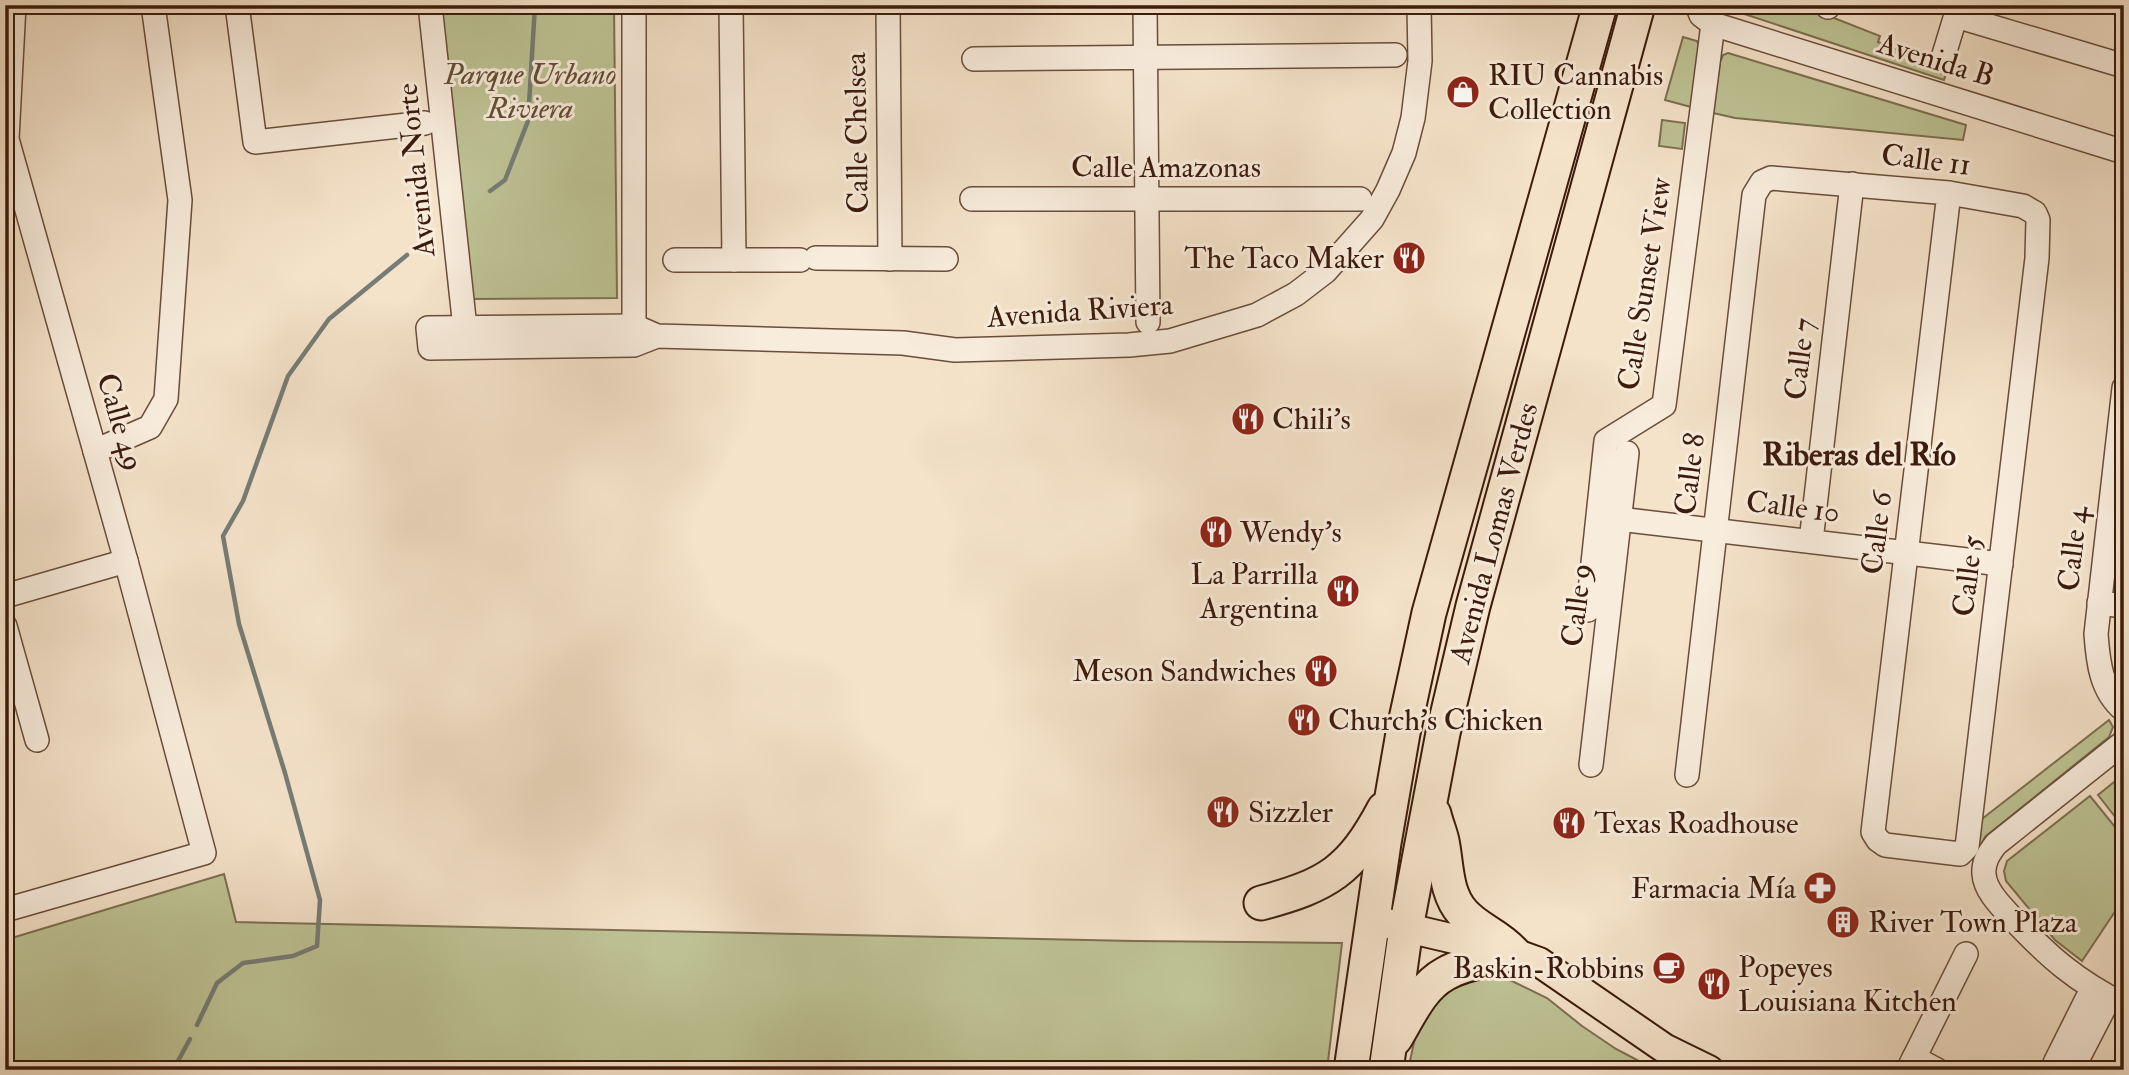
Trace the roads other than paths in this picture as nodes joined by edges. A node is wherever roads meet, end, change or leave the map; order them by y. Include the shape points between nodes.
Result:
1 (14, 5) edge
2 (153, 5) edge
3 (237, 5) edge
4 (430, 5) edge
5 (634, 5) edge
6 (731, 5) edge
7 (888, 5) edge
8 (1145, 5) edge
9 (1419, 5) edge
10 (1638, 5) edge
11 (1697, 5) edge
12 (1598, 10) edge
13 (1957, 11) edge
14 (1713, 24) junction
15 (1395, 55) dead end
16 (1145, 58) junction
17 (974, 59) dead end
18 (1942, 61) dead end
19 (2124, 66) edge
20 (425, 123) dead end
21 (2124, 152) edge
22 (1762, 182) joint
23 (1852, 184) junction
24 (1949, 193) junction
25 (1147, 197) junction
26 (972, 199) dead end
27 (1360, 199) dead end
28 (2037, 258) joint
29 (890, 259) junction
30 (946, 259) dead end
31 (675, 260) dead end
32 (734, 260) junction
33 (1148, 322) dead end
34 (465, 328) junction
35 (634, 335) junction
36 (2124, 388) edge
37 (95, 451) junction
38 (1627, 453) dead end
39 (1619, 519) junction
40 (1715, 530) junction
41 (1811, 541) junction
42 (1907, 552) junction
43 (126, 561) junction
44 (2001, 564) junction
45 (5, 596) edge
46 (2099, 603) junction
47 (2124, 606) edge
48 (1588, 610) dead end
49 (5, 626) edge
50 (2124, 710) edge
51 (37, 740) dead end
52 (2124, 742) edge
53 (1591, 765) dead end
54 (1687, 775) dead end
55 (1393, 791) junction
56 (1430, 802) junction
57 (1916, 848) joint
58 (1261, 903) dead end
59 (5, 910) edge
60 (1373, 920) junction
61 (1406, 928) junction
62 (1514, 953) junction
63 (1966, 954) dead end
64 (2100, 997) junction
65 (2124, 1005) edge
66 (2072, 1057) edge
67 (1387, 1060) edge
68 (1911, 1064) edge
69 (1351, 1070) edge
70 (1709, 1070) edge
71 (1937, 1070) edge
72 (2055, 1070) edge

1 - 37 street, Calle 49 via 7,139
2 - 37 street via 180,200 166,399 150,427
3 - 20 street via 255,142
4 - 34 street, Avenida Norte
5 - 35 street
6 - 32 street
7 - 29 street, Calle Chelsea
8 - 16 street
9 - 35 street, Avenida Riviera via 1420,61 1413,118 1388,190 1372,219 1326,271 1257,315 1170,341 1129,345 955,350 902,343
10 - 56 highway, Avenida Lomas Verdes via 1476,593
11 - 14 street
12 - 55 highway, Avenida Lomas Verdes via 1429,613
13 - 18 street
13 - 19 street
14 - 21 street, Avenida B
14 - 48 street, Calle Sunset View via 1664,405 1606,441
15 - 16 street
16 - 17 street
16 - 25 street
22 - 23 street, Calle 11 via 1771,178
22 - 40 street, Calle 8 via 1754,195
23 - 24 street, Calle 11
23 - 41 street, Calle 7
24 - 28 street, Calle 11 via 2032,210 2039,224
24 - 42 street, Calle 6
25 - 26 street, Calle Amazonas
25 - 27 street, Calle Amazonas
25 - 33 street
28 - 44 street, Calle 5
29 - 30 street
29 - 32 street
31 - 32 street
34 - 35 street, Avenida Riviera
34 - 35 street, Avenida Riviera via 429,338
36 - 46 street, Calle 4
37 - 43 street, Calle 49
38 - 39 street, Calle 9
39 - 40 street, Calle 10
39 - 53 street, Calle 9
40 - 41 street, Calle 10
40 - 54 street, Calle 8
41 - 42 street, Calle 10
42 - 44 street, Calle 10
42 - 57 street, Calle 6 via 1873,832 1885,845
43 - 45 street
43 - 59 street, Calle 49 via 204,853
44 - 57 street, Calle 5 via 1969,841 1960,854
46 - 47 street
46 - 50 street, Calle 4 via 2100,672 2113,700
49 - 51 street
52 - 64 street via 1996,844 1984,867 1986,885 2004,909 2048,956
55 - 58 highway via 1370,835 1344,867 1300,892
55 - 60 highway, Avenida Lomas Verdes
56 - 61 highway, Avenida Lomas Verdes
56 - 62 highway via 1451,893 1461,911
60 - 61 main road
60 - 69 highway, Avenida Lomas Verdes
61 - 62 main road
61 - 67 highway, Avenida Lomas Verdes
62 - 67 highway via 1437,979 1407,1016
62 - 70 main road via 1539,962 1664,1048
63 - 68 street
64 - 65 street
64 - 66 street via 2087,999 2086,1023
66 - 72 street via 2055,1063
68 - 71 street

